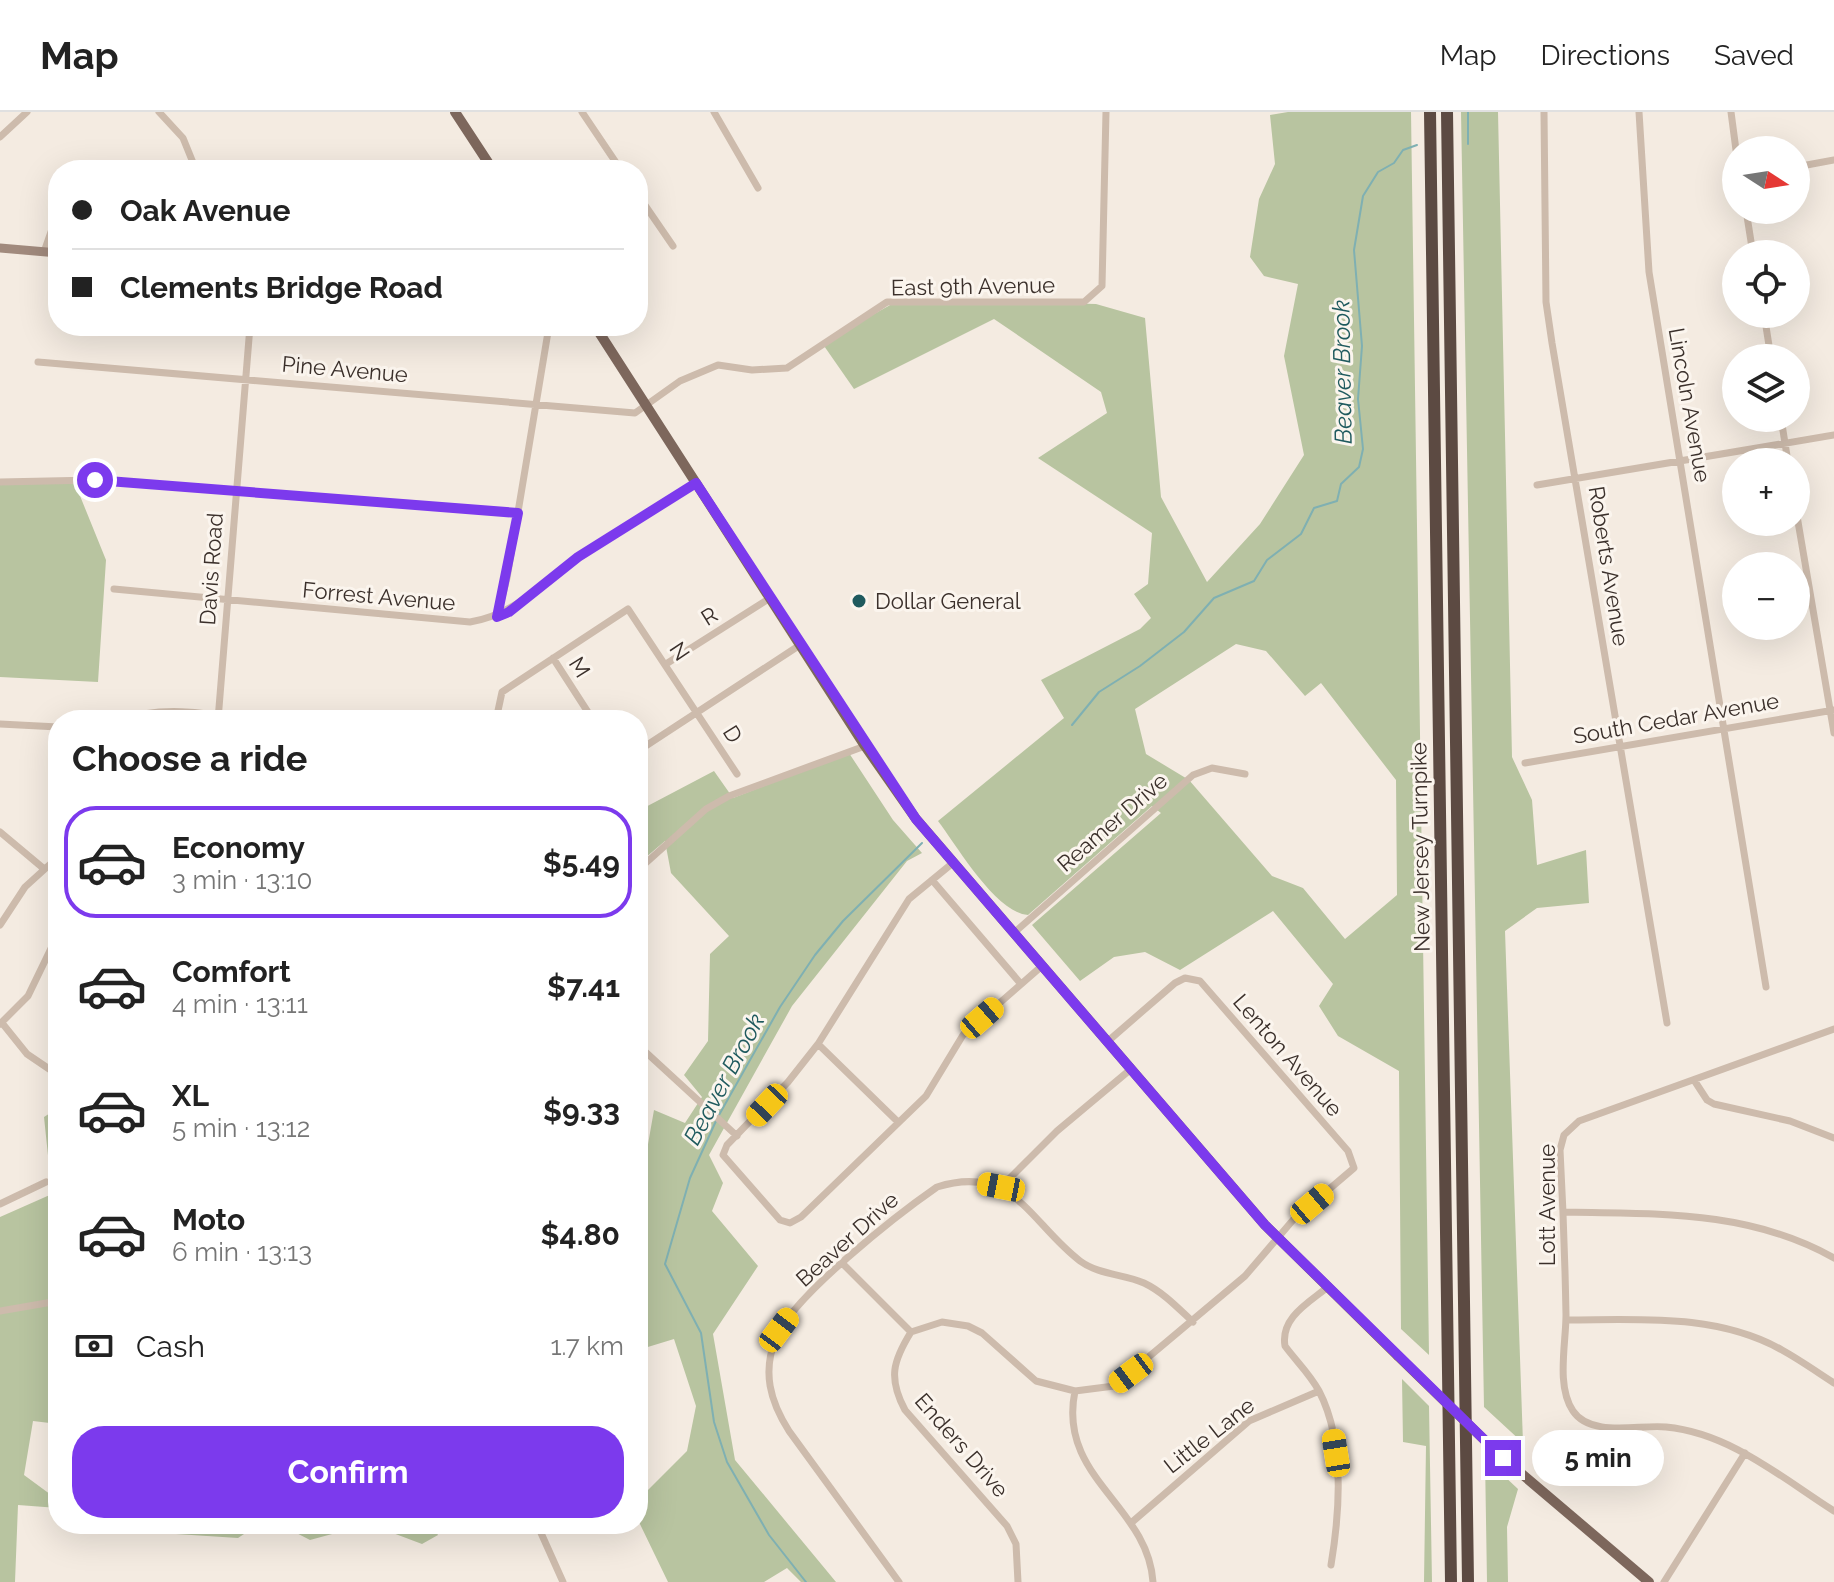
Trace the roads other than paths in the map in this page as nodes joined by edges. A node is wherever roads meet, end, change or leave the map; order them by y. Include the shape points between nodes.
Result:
1 (27, 112) edge
2 (159, 112) edge
3 (455, 112) edge
4 (582, 112) edge
5 (714, 112) edge
6 (1106, 112) edge
7 (1430, 112) edge
8 (1447, 112) edge
9 (1544, 112) edge
10 (1639, 112) edge
11 (1731, 112) edge
12 (1734, 136) edge
13 (0, 137) edge
14 (192, 160) edge
15 (486, 160) edge
16 (614, 160) edge
17 (1834, 160) edge
18 (1810, 164) edge
19 (758, 188) dead end
20 (648, 210) edge
21 (48, 241) edge
22 (673, 246) dead end
23 (0, 248) edge
24 (44, 252) junction
25 (48, 252) edge
26 (249, 336) edge
27 (547, 336) edge
28 (602, 336) edge
29 (38, 362) dead end
30 (245, 380) junction
31 (537, 404) junction
32 (647, 406) junction
33 (1783, 432) edge
34 (1834, 435) edge
35 (1785, 442) junction
36 (1786, 448) edge
37 (1681, 460) junction
38 (1577, 478) junction
39 (0, 482) edge
40 (696, 483) junction
41 (1537, 485) dead end
42 (234, 489) junction
43 (518, 513) junction
44 (1801, 536) edge
45 (114, 589) dead end
46 (770, 598) junction
47 (227, 601) junction
48 (497, 617) junction
49 (800, 645) junction
50 (553, 658) junction
51 (666, 664) junction
52 (219, 710) edge
53 (498, 710) edge
54 (586, 710) edge
55 (1832, 710) edge
56 (699, 712) junction
57 (0, 724) edge
58 (48, 726) edge
59 (1725, 728) junction
60 (1834, 733) edge
61 (648, 745) edge
62 (1621, 745) junction
63 (865, 746) junction
64 (1525, 763) dead end
65 (737, 774) dead end
66 (1245, 774) dead end
67 (0, 832) edge
68 (648, 861) edge
69 (954, 862) junction
70 (48, 864) edge
71 (43, 868) junction
72 (932, 880) junction
73 (0, 925) edge
74 (1015, 932) junction
75 (48, 955) edge
76 (1043, 965) junction
77 (1021, 984) junction
78 (1766, 987) dead end
79 (1, 1023) edge
80 (1667, 1023) dead end
81 (1834, 1029) edge
82 (1107, 1042) junction
83 (818, 1044) junction
84 (648, 1054) edge
85 (48, 1068) edge
86 (1131, 1069) junction
87 (1694, 1080) junction
88 (897, 1121) junction
89 (737, 1136) junction
90 (1834, 1138) edge
91 (46, 1182) dead end
92 (1001, 1187) junction
93 (0, 1204) edge
94 (1563, 1212) junction
95 (1278, 1237) junction
96 (1834, 1258) edge
97 (843, 1264) junction
98 (1329, 1286) junction
99 (48, 1303) edge
100 (0, 1311) edge
101 (1566, 1320) junction
102 (1193, 1322) junction
103 (911, 1332) junction
104 (1834, 1383) edge
105 (1075, 1391) junction
106 (1319, 1391) junction
107 (1745, 1453) junction
108 (1834, 1511) edge
109 (1131, 1523) junction
110 (541, 1534) edge
111 (1331, 1565) dead end
112 (563, 1582) edge
113 (899, 1582) edge
114 (1018, 1582) edge
115 (1153, 1582) edge
116 (1451, 1582) edge
117 (1468, 1582) edge
118 (1649, 1582) edge
119 (1664, 1582) edge

1 - 13 street
2 - 14 street via 183,138
3 - 15 main road
4 - 16 street
5 - 19 street
6 - 32 street, East 9th Avenue via 1102,286 1094,296 1084,302 887,302 787,368 718,365 680,381
7 - 116 highway, New Jersey Turnpike
8 - 117 highway, New Jersey Turnpike
9 - 38 street, Roberts Avenue via 1546,302
10 - 37 street, Lincoln Avenue via 1649,272
11 - 12 street
17 - 18 street
20 - 22 street
21 - 24 street
23 - 24 street
24 - 25 street
26 - 30 street, Davis Road
27 - 31 street
28 - 32 main road
29 - 30 street, Pine Avenue
30 - 31 street, Pine Avenue
30 - 42 street, Davis Road
31 - 32 street, Pine Avenue via 635,413
31 - 43 street
32 - 40 main road
33 - 35 street
34 - 35 street
35 - 36 street
35 - 37 street
37 - 38 street
37 - 59 street, Lincoln Avenue
38 - 41 street
38 - 62 street, Roberts Avenue
39 - 42 street via 95,480
40 - 46 main road
40 - 48 street, Forrest Avenue via 578,557
42 - 43 street
42 - 47 street, Davis Road
43 - 48 street
44 - 55 street
45 - 47 street, Forrest Avenue
46 - 49 main road
46 - 51 street, R
47 - 48 street, Forrest Avenue via 470,622
47 - 52 street, Davis Road
49 - 56 street
49 - 63 main road
50 - 51 street, N via 630,609
50 - 53 street via 502,692
50 - 54 street, M
51 - 56 street, N
55 - 59 street, South Cedar Avenue
55 - 60 street
56 - 61 street
56 - 65 street, D
57 - 58 street
59 - 62 street, South Cedar Avenue
59 - 78 street, Lincoln Avenue
62 - 64 street, South Cedar Avenue
62 - 80 street, Roberts Avenue
63 - 68 street via 729,796 706,809
63 - 69 main road
66 - 74 street, Reamer Drive via 1212,768 1193,775
67 - 71 street
69 - 72 street
69 - 74 main road
70 - 71 street
71 - 73 street
72 - 77 street
72 - 83 street via 909,899
74 - 76 main road
75 - 79 street via 28,996
76 - 77 street
76 - 82 main road
77 - 88 street via 963,1035 926,1096
79 - 85 street via 27,1054
81 - 87 street, Lott Avenue
82 - 86 main road
82 - 95 street, Lenton Avenue via 1175,983 1200,981 1355,1163
83 - 88 street
83 - 89 street
84 - 89 street
86 - 92 street
86 - 95 main road
87 - 90 street via 1714,1104 1790,1121
87 - 94 street, Lott Avenue via 1568,1128 1560,1150
88 - 89 street via 790,1223 780,1220 725,1161 724,1150
91 - 93 street
92 - 97 street, Beaver Drive via 954,1182 937,1187
92 - 102 street via 1018,1196 1080,1261 1142,1282
94 - 96 street via 1721,1217 1775,1231
94 - 101 street, Lott Avenue
95 - 98 main road
95 - 102 street via 1245,1276
97 - 103 street
97 - 113 street, Beaver Drive via 779,1330 769,1386 789,1431
98 - 106 street via 1293,1316 1283,1338
98 - 118 main road, bridge via 1503,1458
99 - 100 street
101 - 104 street via 1714,1325 1781,1349
101 - 107 street, Lott Avenue via 1568,1400 1577,1416 1603,1427 1688,1430
102 - 105 street via 1114,1386
103 - 105 street via 942,1322 968,1326 1036,1381
103 - 114 street, Enders Drive via 893,1369 897,1395 1007,1526 1016,1544
105 - 109 street via 1072,1420 1079,1452
106 - 109 street, Little Lane via 1249,1421
106 - 111 street via 1332,1423 1336,1453
107 - 108 street
107 - 119 street
109 - 115 street
110 - 112 street

